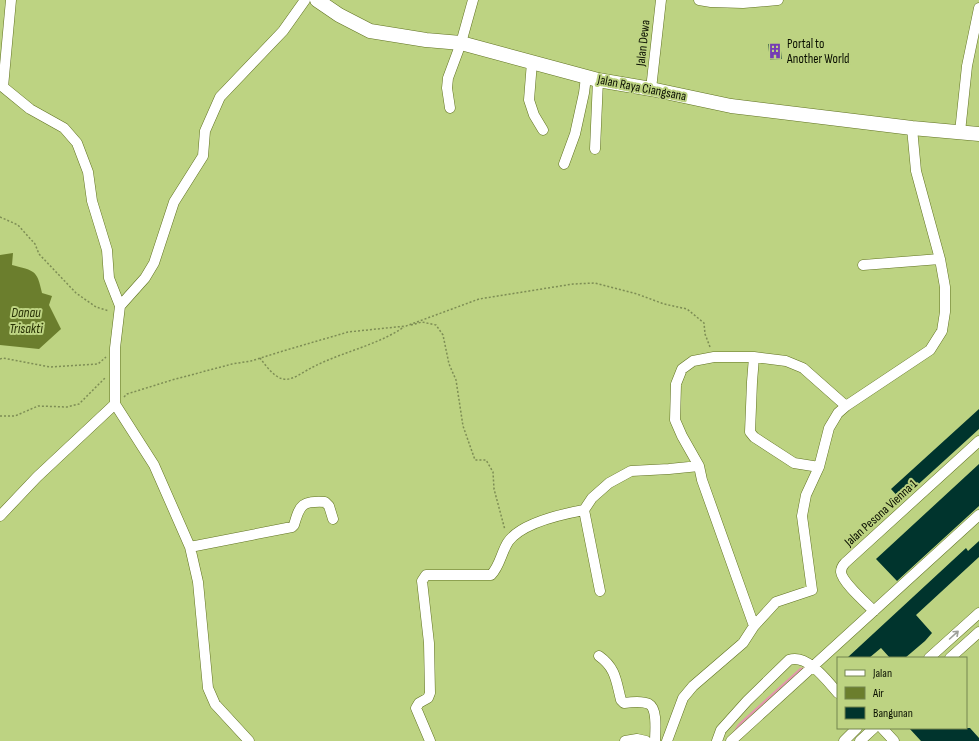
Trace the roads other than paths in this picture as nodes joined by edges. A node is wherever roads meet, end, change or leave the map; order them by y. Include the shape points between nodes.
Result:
1 (11, 0) edge
2 (304, 0) edge
3 (317, 0) edge
4 (473, 0) edge
5 (662, 0) edge
6 (699, 0) edge
7 (778, 0) edge
8 (979, 8) edge
9 (461, 42) junction
10 (532, 62) junction
11 (592, 78) junction
12 (652, 89) junction
13 (450, 108) dead end
14 (912, 128) junction
15 (542, 130) dead end
16 (960, 132) junction
17 (979, 134) edge
18 (595, 150) dead end
19 (564, 164) dead end
20 (940, 259) junction
21 (863, 265) dead end
22 (120, 306) junction
23 (754, 357) junction
24 (115, 404) junction
25 (846, 406) junction
26 (979, 441) edge
27 (699, 466) junction
28 (818, 466) junction
29 (584, 510) junction
30 (979, 515) edge
31 (0, 516) edge
32 (333, 519) dead end
33 (190, 547) junction
34 (600, 591) dead end
35 (874, 611) junction
36 (979, 613) edge
37 (754, 626) junction
38 (979, 632) edge
39 (599, 656) dead end
40 (930, 657) edge
41 (951, 657) edge
42 (812, 666) junction
43 (837, 692) edge
44 (856, 729) edge
45 (883, 729) edge
46 (870, 733) edge
47 (249, 741) edge
48 (430, 741) edge
49 (625, 741) edge
50 (646, 741) edge
51 (655, 741) edge
52 (667, 741) edge
53 (717, 741) edge
54 (732, 741) edge
55 (844, 741) edge
56 (860, 741) edge
57 (894, 741) edge

1 - 22 street via 3,87 30,109 64,128 77,143 88,172 92,201 107,250 109,278
2 - 22 street via 283,30 220,97 205,132 203,156 174,202 154,263 145,278
3 - 9 main road, Jalan Raya Ciangsana via 339,16 370,31 426,40
4 - 9 street
5 - 12 street, Jalan Dewa
6 - 7 street via 743,3
8 - 16 street via 967,66
9 - 10 main road, Jalan Raya Ciangsana
9 - 13 street via 448,78
10 - 11 main road, Jalan Raya Ciangsana
10 - 15 street via 529,100
11 - 12 main road, Jalan Raya Ciangsana
11 - 18 street
11 - 19 street via 584,93 575,134
12 - 14 main road, Jalan Raya Ciangsana via 731,106
14 - 16 main road, Jalan Raya Ciangsana
14 - 20 street via 916,171
16 - 17 main road, Jalan Raya Ciangsana
20 - 21 street
20 - 25 street via 945,288 945,312 942,331 930,350
22 - 24 street via 115,348
23 - 25 street via 786,361 803,368
23 - 27 street via 714,357 693,361 682,369 676,384 675,420
23 - 28 street via 750,432 794,463
24 - 31 street via 37,477
24 - 33 street via 154,465
25 - 28 street via 838,413 829,428
26 - 35 street, Jalan Pesona Vienna 1 via 842,567 841,572 845,581
27 - 29 street via 630,471 609,482 592,498
27 - 37 street
28 - 37 street via 806,495 802,516 812,590 776,602
29 - 34 street
29 - 48 street via 556,516 516,534 508,542 491,575 426,575 422,581 429,643 430,694 416,708
30 - 35 street
32 - 33 street via 325,502 306,503 300,507 292,527
33 - 47 street via 198,582 208,688 215,704
35 - 42 street
40 -> 36 street
37 - 52 street via 743,643 693,686 683,698
38 - 41 street
39 - 51 street via 614,672 622,702 649,704 652,707 655,717
42 - 43 street
42 - 53 street via 799,659 789,660 746,701 721,730
42 - 54 street
44 - 55 street
45 - 57 street
46 - 56 street
49 - 50 street

